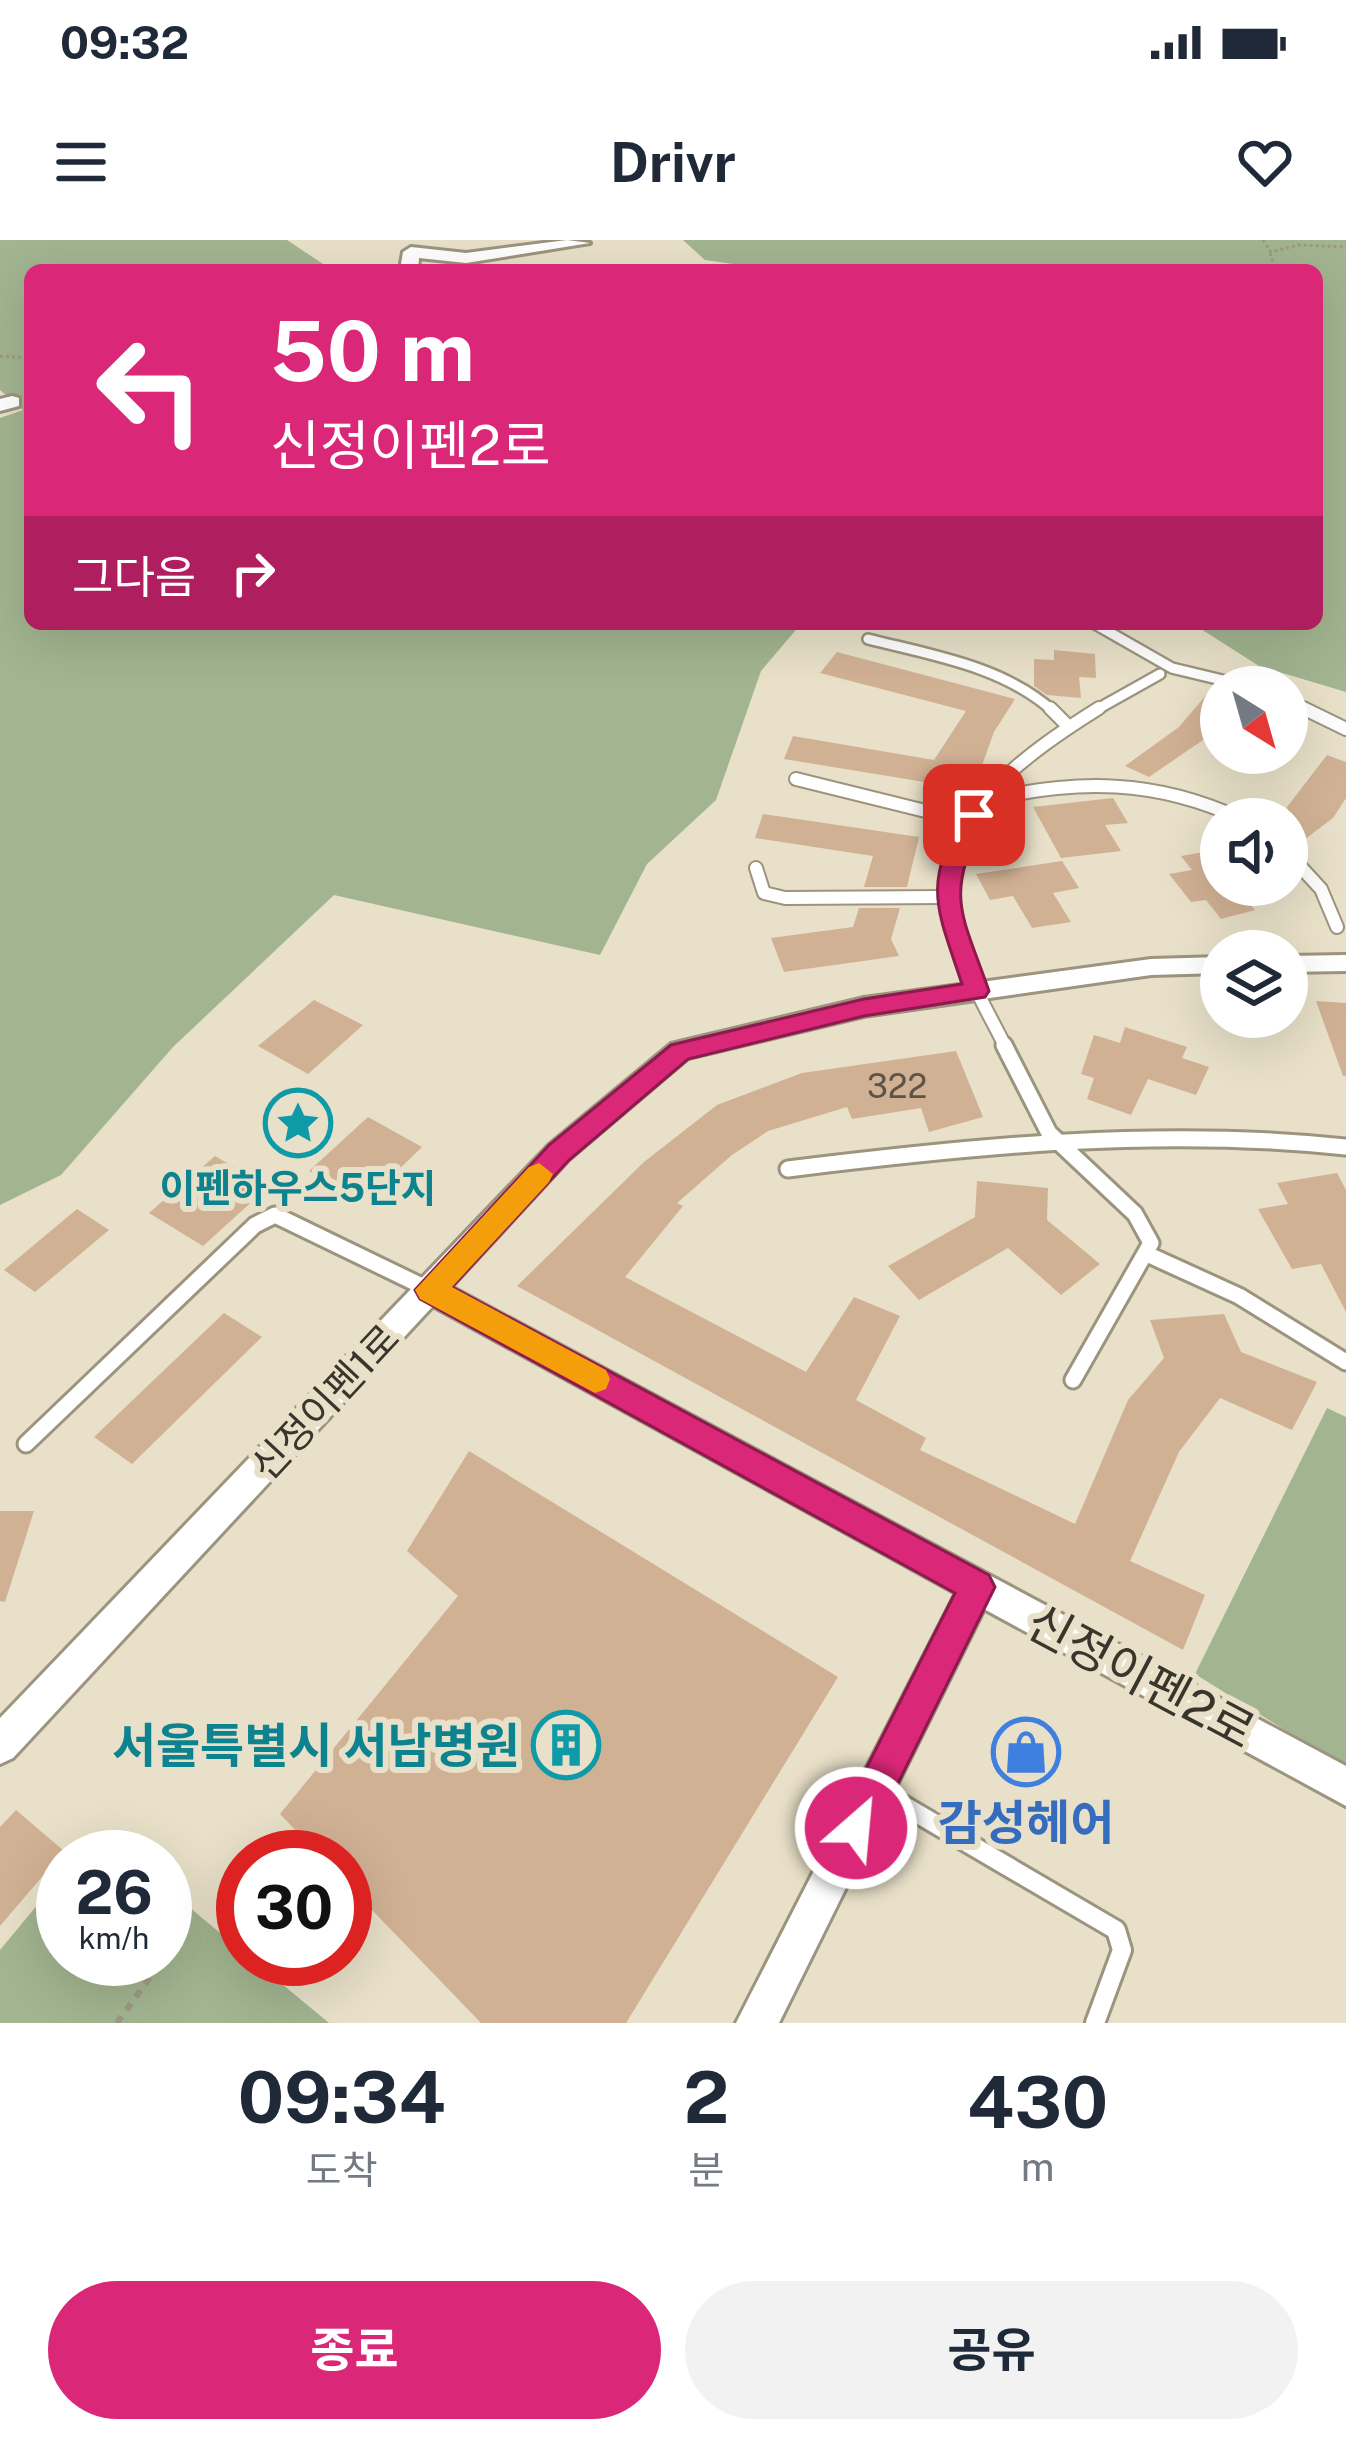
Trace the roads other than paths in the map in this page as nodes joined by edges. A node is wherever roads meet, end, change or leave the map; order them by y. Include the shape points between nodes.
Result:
1 (390, 240) edge
2 (588, 242) edge
3 (410, 261) edge
4 (510, 264) edge
5 (1106, 630) edge
6 (868, 639) dead end
7 (1160, 674) dead end
8 (1200, 675) edge
9 (1308, 711) edge
10 (1068, 726) junction
11 (1346, 729) edge
12 (796, 778) dead end
13 (986, 800) junction
14 (1200, 802) edge
15 (970, 822) junction
16 (756, 868) dead end
17 (1308, 875) edge
18 (945, 896) junction
19 (1337, 927) dead end
20 (1346, 963) edge
21 (1308, 964) edge
22 (1200, 966) edge
23 (976, 991) junction
24 (1054, 1141) junction
25 (1346, 1147) edge
26 (788, 1169) dead end
27 (1149, 1255) junction
28 (430, 1290) junction
29 (1346, 1362) edge
30 (1073, 1380) dead end
31 (26, 1444) dead end
32 (977, 1587) junction
33 (0, 1745) edge
34 (1346, 1787) edge
35 (875, 1789) junction
36 (757, 2023) edge
37 (1095, 2023) edge

1 - 3 main road
2 - 3 main road
2 - 4 main road
5 - 8 lane
6 - 10 lane via 1013,680
7 - 10 lane
9 - 11 lane
10 - 13 lane
12 - 15 lane
13 - 14 lane via 1110,780
13 - 15 lane
15 - 18 lane
16 - 18 lane via 764,893 796,901 907,890
17 - 19 lane
18 - 23 lane
20 - 21 street
22 - 23 street, 신정이펜1로
23 - 24 lane
23 - 28 street, 신정이펜1로 via 864,1007 680,1052 559,1152
24 - 25 lane via 1243,1136
24 - 26 lane
24 - 27 lane via 1139,1216
27 - 29 lane via 1239,1295
27 - 30 lane
28 - 31 lane via 275,1215
28 - 32 street, 신정이펜2로
28 - 33 street, 신정이펜1로
32 - 34 street, 신정이펜2로
32 - 35 street
35 - 36 street
35 - 37 lane via 1116,1930 1122,1950

